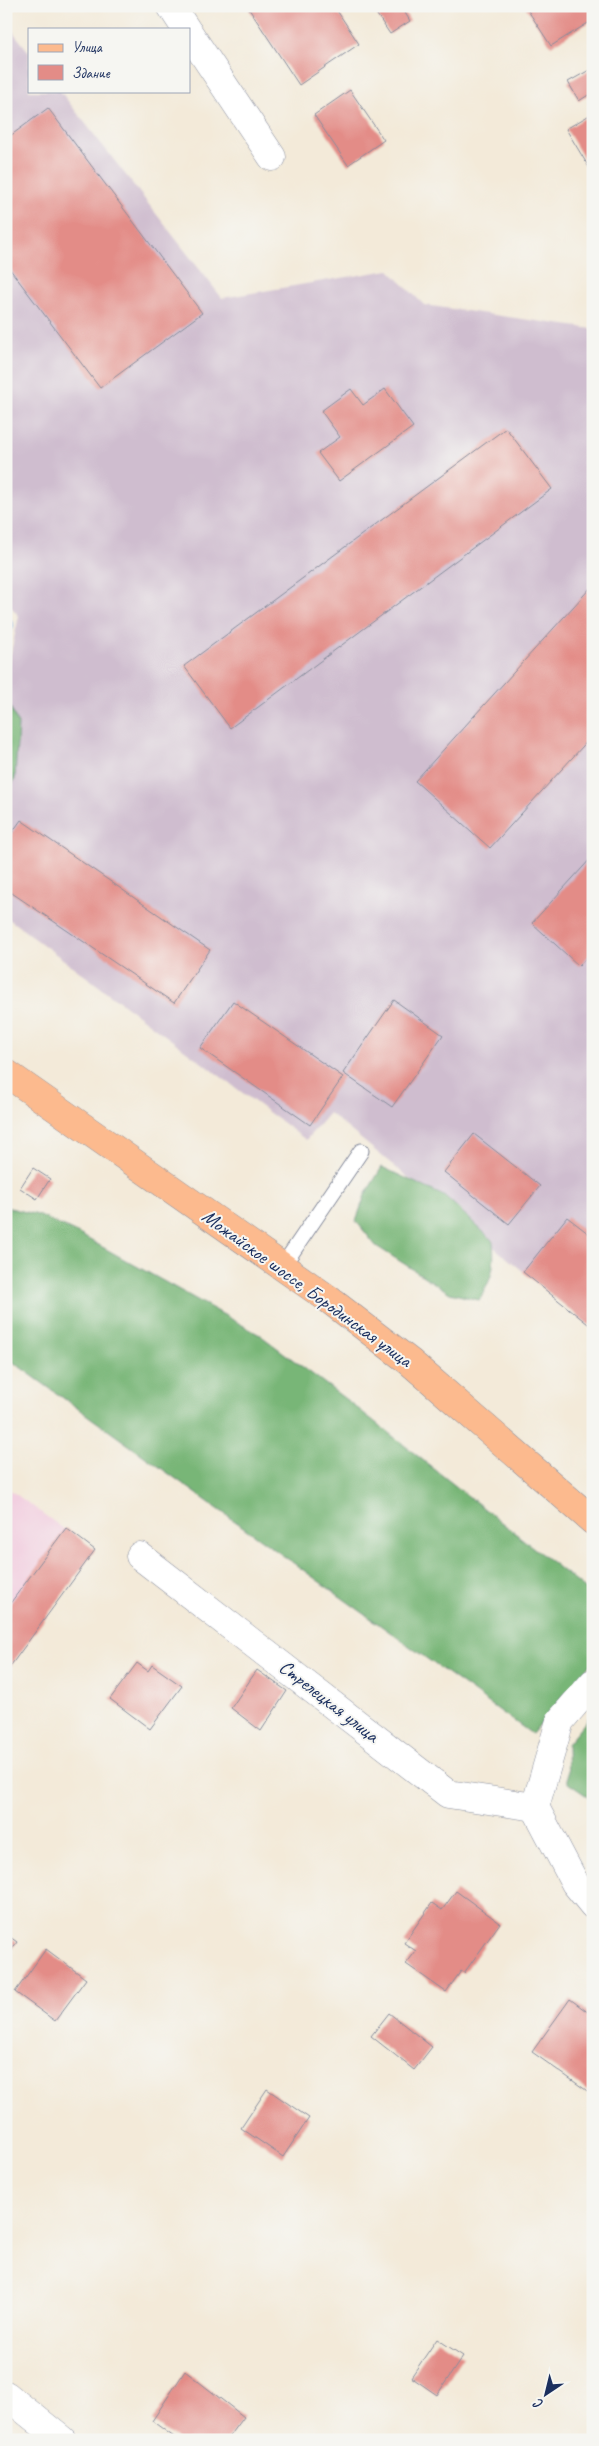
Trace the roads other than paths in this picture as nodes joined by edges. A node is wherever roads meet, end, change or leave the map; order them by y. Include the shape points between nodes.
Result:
1 (171, 6) edge
2 (185, 28) edge
3 (190, 35) edge
4 (272, 158) dead end
5 (6, 1073) edge
6 (361, 1152) dead end
7 (282, 1267) junction
8 (593, 1521) edge
9 (140, 1556) dead end
10 (593, 1683) edge
11 (535, 1807) junction
12 (593, 1905) edge
13 (6, 2395) edge
14 (62, 2440) edge

1 - 2 street
3 - 4 street
5 - 7 main road, Можайское шоссе, Бородинская улица
6 - 7 lane
7 - 8 main road, Можайское шоссе, Бородинская улица via 410,1362
9 - 11 street, Стрелецкая улица via 448,1794
10 - 11 street via 560,1721
11 - 12 street via 574,1883
13 - 14 street

